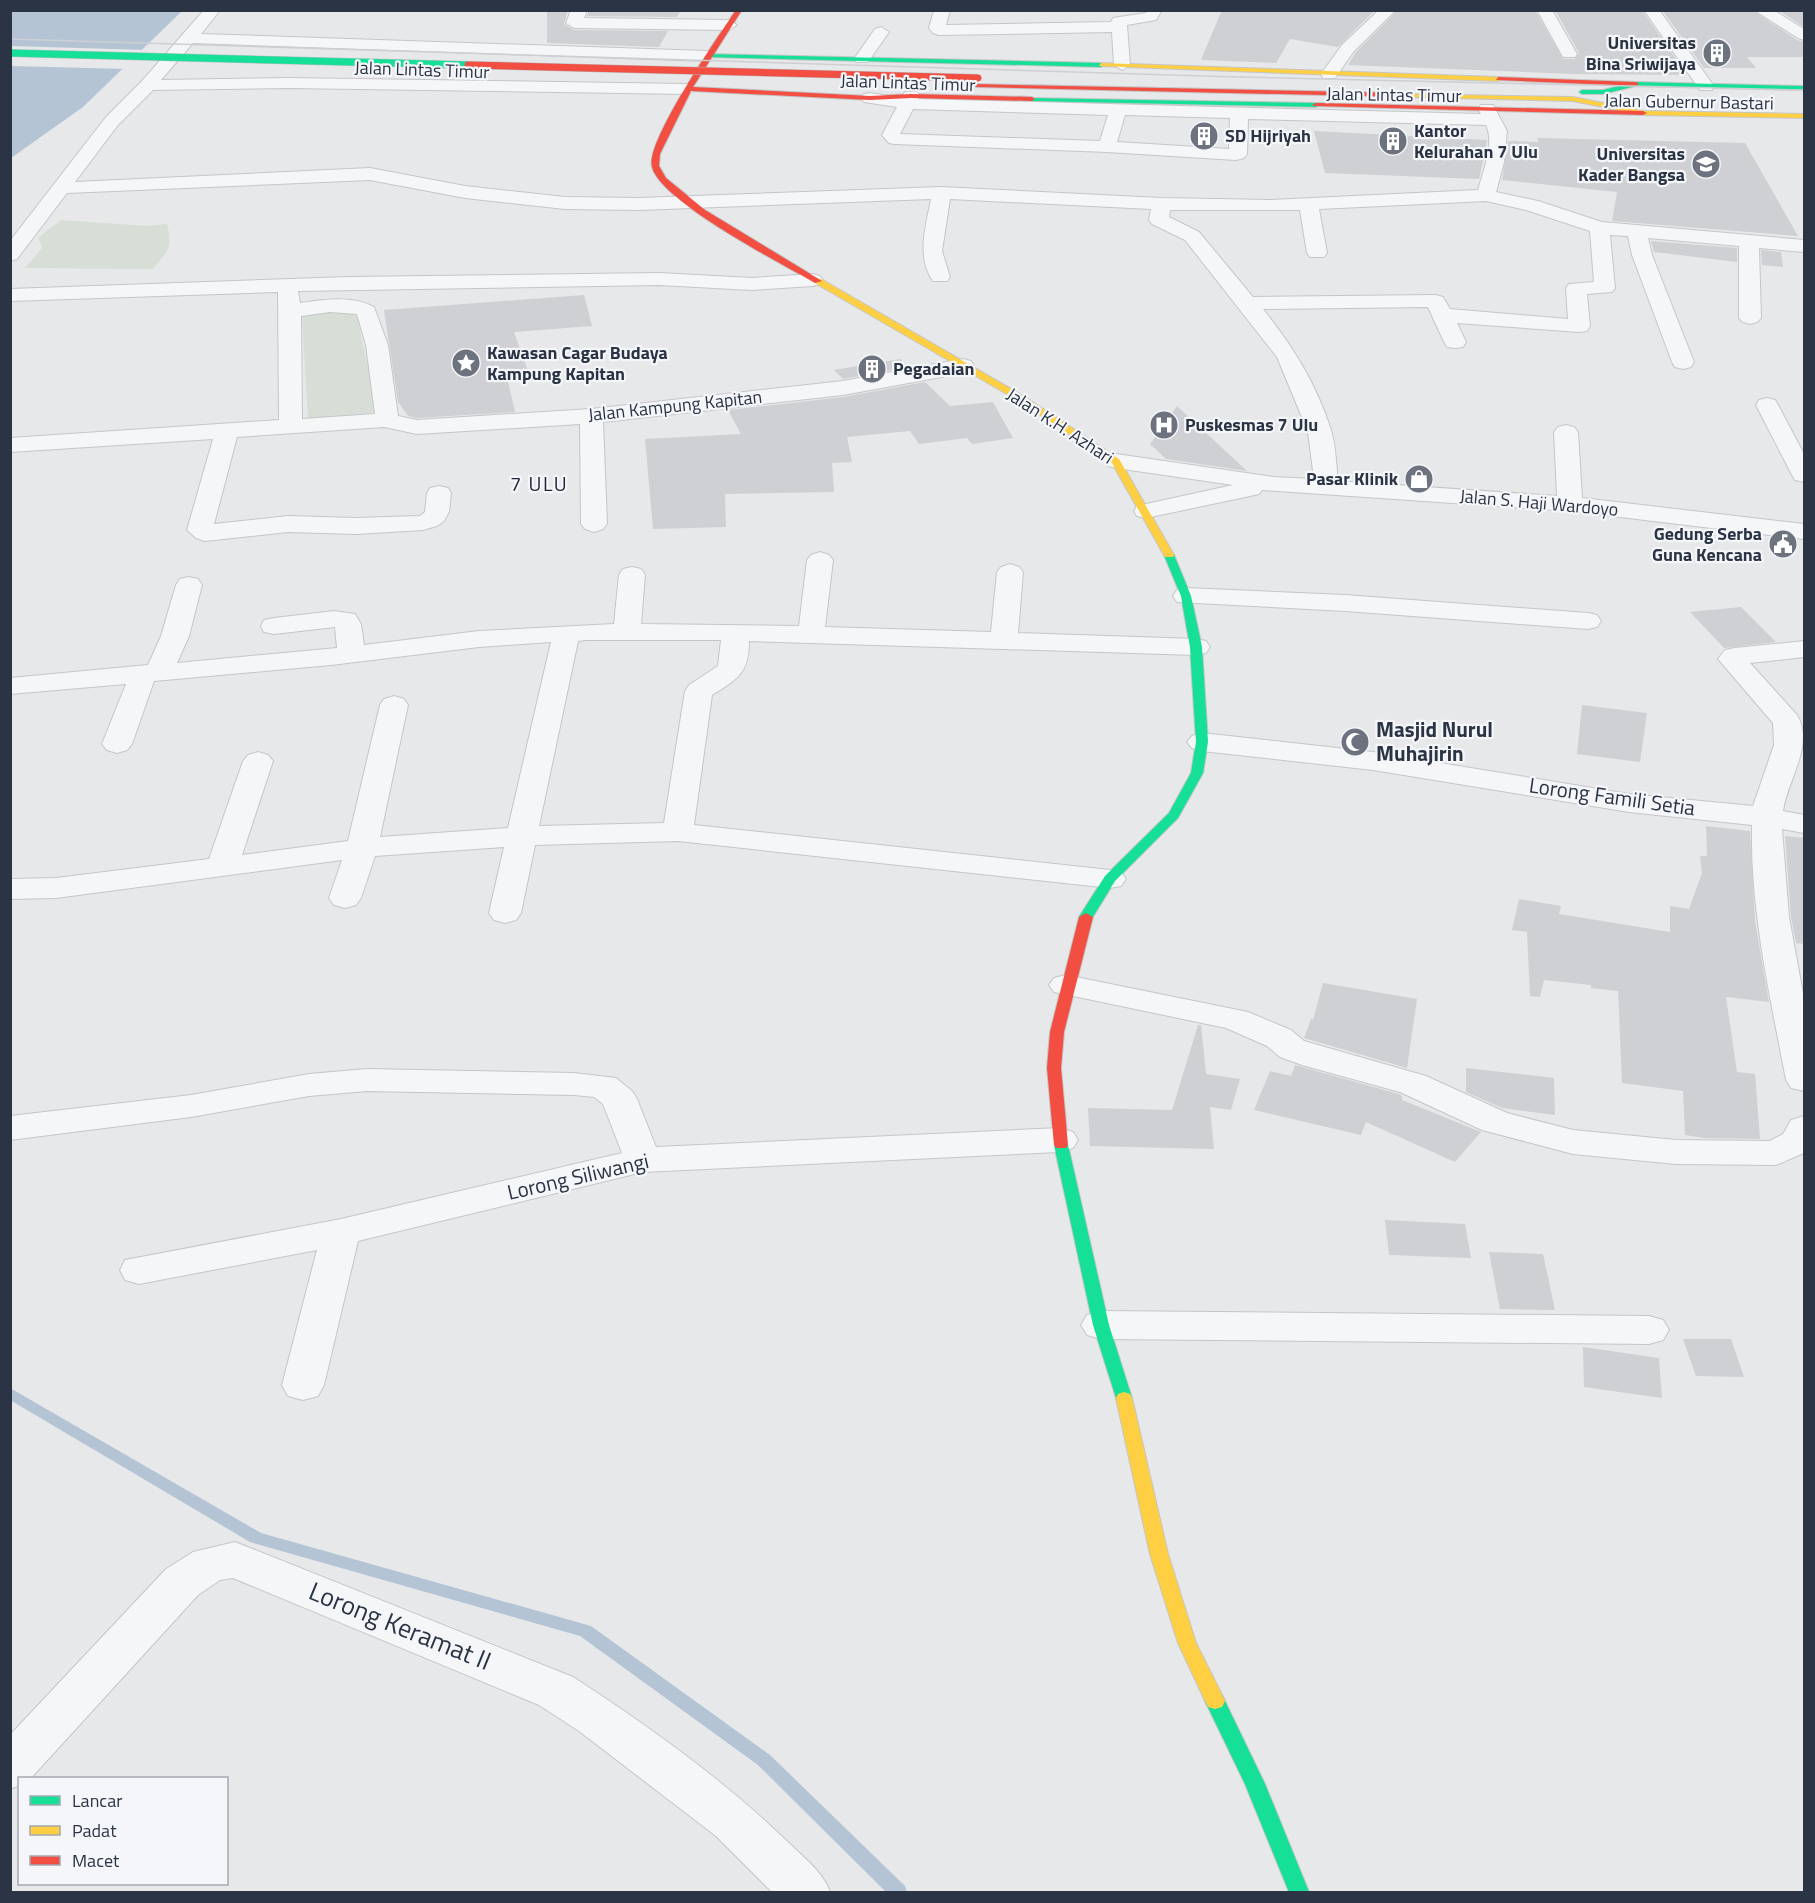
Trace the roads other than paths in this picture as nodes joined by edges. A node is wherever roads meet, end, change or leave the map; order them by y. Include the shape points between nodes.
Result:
1 (213, 10) edge
2 (579, 10) edge
3 (739, 10) edge
4 (942, 10) edge
5 (1155, 10) edge
6 (1389, 10) edge
7 (1544, 10) edge
8 (1651, 10) edge
9 (1761, 10) edge
10 (729, 25) junction
11 (1119, 27) junction
12 (881, 32) dead end
13 (1804, 34) edge
14 (187, 38) junction
15 (10, 53) edge
16 (1569, 54) dead end
17 (707, 56) junction
18 (10, 59) edge
19 (862, 59) junction
20 (1122, 65) junction
21 (1329, 74) junction
22 (977, 81) junction
23 (1636, 84) junction
24 (148, 85) junction
25 (1706, 86) junction
26 (1804, 88) edge
27 (688, 89) junction
28 (1603, 92) junction
29 (1804, 96) edge
30 (870, 98) joint
31 (1573, 99) junction
32 (909, 100) junction
33 (1804, 105) edge
34 (996, 107) junction
35 (1118, 110) junction
36 (1239, 112) junction
37 (1643, 113) junction
38 (1490, 115) junction
39 (1804, 116) edge
40 (988, 143) junction
41 (1107, 147) junction
42 (62, 188) junction
43 (1487, 190) junction
44 (941, 193) junction
45 (687, 202) junction
46 (1161, 204) junction
47 (1308, 204) junction
48 (1600, 228) junction
49 (1637, 230) junction
50 (1749, 240) junction
51 (1804, 246) edge
52 (1317, 253) dead end
53 (10, 255) edge
54 (940, 277) dead end
55 (813, 280) junction
56 (287, 285) junction
57 (10, 295) edge
58 (1247, 303) junction
59 (291, 311) junction
60 (1442, 315) junction
61 (1750, 318) dead end
62 (1455, 342) dead end
63 (1683, 362) dead end
64 (963, 366) junction
65 (1767, 405) dead end
66 (591, 416) junction
67 (387, 420) junction
68 (291, 426) junction
69 (230, 431) junction
70 (1566, 432) dead end
71 (10, 446) edge
72 (1116, 461) junction
73 (1804, 475) edge
74 (1273, 484) junction
75 (1327, 487) junction
76 (439, 493) dead end
77 (1570, 504) junction
78 (1146, 511) junction
79 (594, 524) dead end
80 (1804, 532) edge
81 (820, 560) dead end
82 (1010, 572) dead end
83 (632, 575) dead end
84 (189, 585) dead end
85 (1185, 596) junction
86 (1588, 621) dead end
87 (274, 626) dead end
88 (627, 632) junction
89 (735, 632) junction
90 (566, 634) junction
91 (812, 635) junction
92 (1004, 639) junction
93 (1196, 647) junction
94 (1804, 649) edge
95 (351, 654) junction
96 (151, 672) junction
97 (10, 686) edge
98 (394, 705) dead end
99 (1202, 742) junction
100 (117, 744) dead end
101 (258, 761) dead end
102 (1767, 817) junction
103 (1804, 824) edge
104 (678, 832) junction
105 (521, 836) junction
106 (362, 848) junction
107 (222, 867) junction
108 (1104, 888) junction
109 (10, 890) edge
110 (345, 898) dead end
111 (504, 913) dead end
112 (1066, 985) junction
113 (1804, 1080) edge
114 (10, 1128) edge
115 (1804, 1128) edge
116 (1060, 1140) junction
117 (643, 1160) junction
118 (341, 1232) junction
119 (139, 1270) dead end
120 (1101, 1325) junction
121 (1649, 1330) dead end
122 (303, 1384) dead end
123 (10, 1768) edge
124 (804, 1893) edge
125 (1299, 1893) edge

1 - 14 street
2 - 10 street via 574,23
3 - 10 main road
4 - 11 street via 939,30
5 - 11 street via 1150,17 1119,21
6 - 21 street via 1348,48
7 - 16 street
8 - 25 street
9 - 13 street
10 - 17 main road
11 - 20 street
12 - 19 street
14 - 17 street
14 - 24 street
15 - 22 main road, Jalan Lintas Timur, bridge
17 - 19 main road
17 - 27 main road
18 - 22 main road, Jalan Lintas Timur
19 - 20 main road
20 - 21 main road
21 - 23 main road
22 - 28 main road, Jalan Lintas Timur
22 - 31 main road, Jalan Lintas Timur
23 - 25 main road, Jalan Lintas Timur
23 - 28 main road, Jalan Lintas Timur
24 - 27 street via 289,83
24 - 42 street via 112,121
25 - 26 main road, Jalan Lintas Timur
27 - 30 main road
27 - 45 main road, Jalan K.H. Azhari via 656,158 661,176
28 - 29 main road, Jalan Gubernur Bastari
30 - 32 street
31 - 33 main road, Jalan Gubernur Bastari
31 - 37 main road, Jalan Lintas Timur
32 - 34 street
32 - 38 main road
32 - 40 street via 892,138
34 - 35 street
34 - 40 street
35 - 36 street
35 - 41 street
36 - 38 street
36 - 41 street via 1236,155
37 - 38 main road
37 - 39 main road, Jalan Lintas Timur
38 - 43 street via 1498,131
40 - 41 street
42 - 45 street via 370,174 529,200
42 - 53 street
43 - 47 street
43 - 48 street
44 - 45 street
44 - 46 street
44 - 54 street via 932,251
45 - 55 main road, Jalan K.H. Azhari
46 - 47 street
46 - 58 street via 1159,220 1192,237
47 - 52 street
48 - 49 street
48 - 60 street via 1605,288 1576,288 1579,326
49 - 50 street
49 - 63 street via 1642,255
50 - 51 street
50 - 61 street
55 - 56 street via 752,284 647,279
55 - 64 main road, Jalan K.H. Azhari
56 - 57 street
56 - 59 street
58 - 60 street via 1436,301
58 - 75 street via 1288,356 1304,391 1320,432
59 - 67 street via 351,306 367,311 377,345
59 - 68 street
60 - 62 street
64 - 66 street, Jalan Kampung Kapitan via 843,388
64 - 72 main road, Jalan K.H. Azhari via 1022,399
65 - 73 street
66 - 67 street, Jalan Kampung Kapitan via 417,427
66 - 79 street
67 - 68 street, Jalan Kampung Kapitan
68 - 69 street, Jalan Kampung Kapitan
69 - 71 street, Jalan Kampung Kapitan
69 - 76 street via 200,530 205,533 288,524 423,523 437,514
70 - 77 street
72 - 74 street, Jalan S. Haji Wardoyo
72 - 78 main road, Jalan K.H. Azhari
74 - 75 street, Jalan S. Haji Wardoyo
74 - 78 street, Jalan S. Haji Wardoyo
75 - 77 street, Jalan S. Haji Wardoyo
77 - 80 street, Jalan S. Haji Wardoyo
78 - 85 main road, Jalan K.H. Azhari
81 - 91 street
82 - 92 street
83 - 88 street
84 - 96 street via 175,636
85 - 86 street
85 - 93 main road, Jalan K.H. Azhari
87 - 95 street via 346,620
88 - 89 street
88 - 90 street
89 - 91 street
89 - 104 street via 734,661 728,674 699,691
90 - 95 street via 479,639
90 - 105 street
91 - 92 street
92 - 93 street
93 - 99 main road, Jalan K.H. Azhari
94 - 102 street via 1732,657 1786,721 1790,731
95 - 96 street
96 - 97 street
96 - 100 street
98 - 106 street
99 - 102 street, Lorong Famili Setia via 1384,762 1629,803
99 - 108 main road, Jalan K.H. Azhari via 1197,773 1174,814
101 - 107 street
102 - 103 street, Lorong Famili Setia
102 - 113 street via 1771,908
104 - 105 street
104 - 108 street
105 - 106 street
105 - 111 street
106 - 107 street
106 - 110 street
107 - 109 street
108 - 112 main road, Jalan K.H. Azhari via 1083,921
112 - 115 street via 1236,1019 1279,1038 1292,1049 1413,1084 1495,1122 1573,1142 1676,1152 1776,1153 1797,1142
112 - 116 main road, Jalan K.H. Azhari via 1054,1068
114 - 117 street via 367,1080 574,1084 603,1086 619,1099
116 - 117 street, Lorong Siliwangi
116 - 120 main road, Jalan K.H. Azhari
117 - 118 street, Lorong Siliwangi
118 - 119 street, Lorong Siliwangi
118 - 122 street
120 - 121 street
120 - 125 main road, Jalan K.H. Azhari via 1126,1403 1160,1554 1187,1643 1255,1784
123 - 124 street, Lorong Keramat II via 182,1582 209,1564 235,1560 556,1691 596,1716 733,1821

